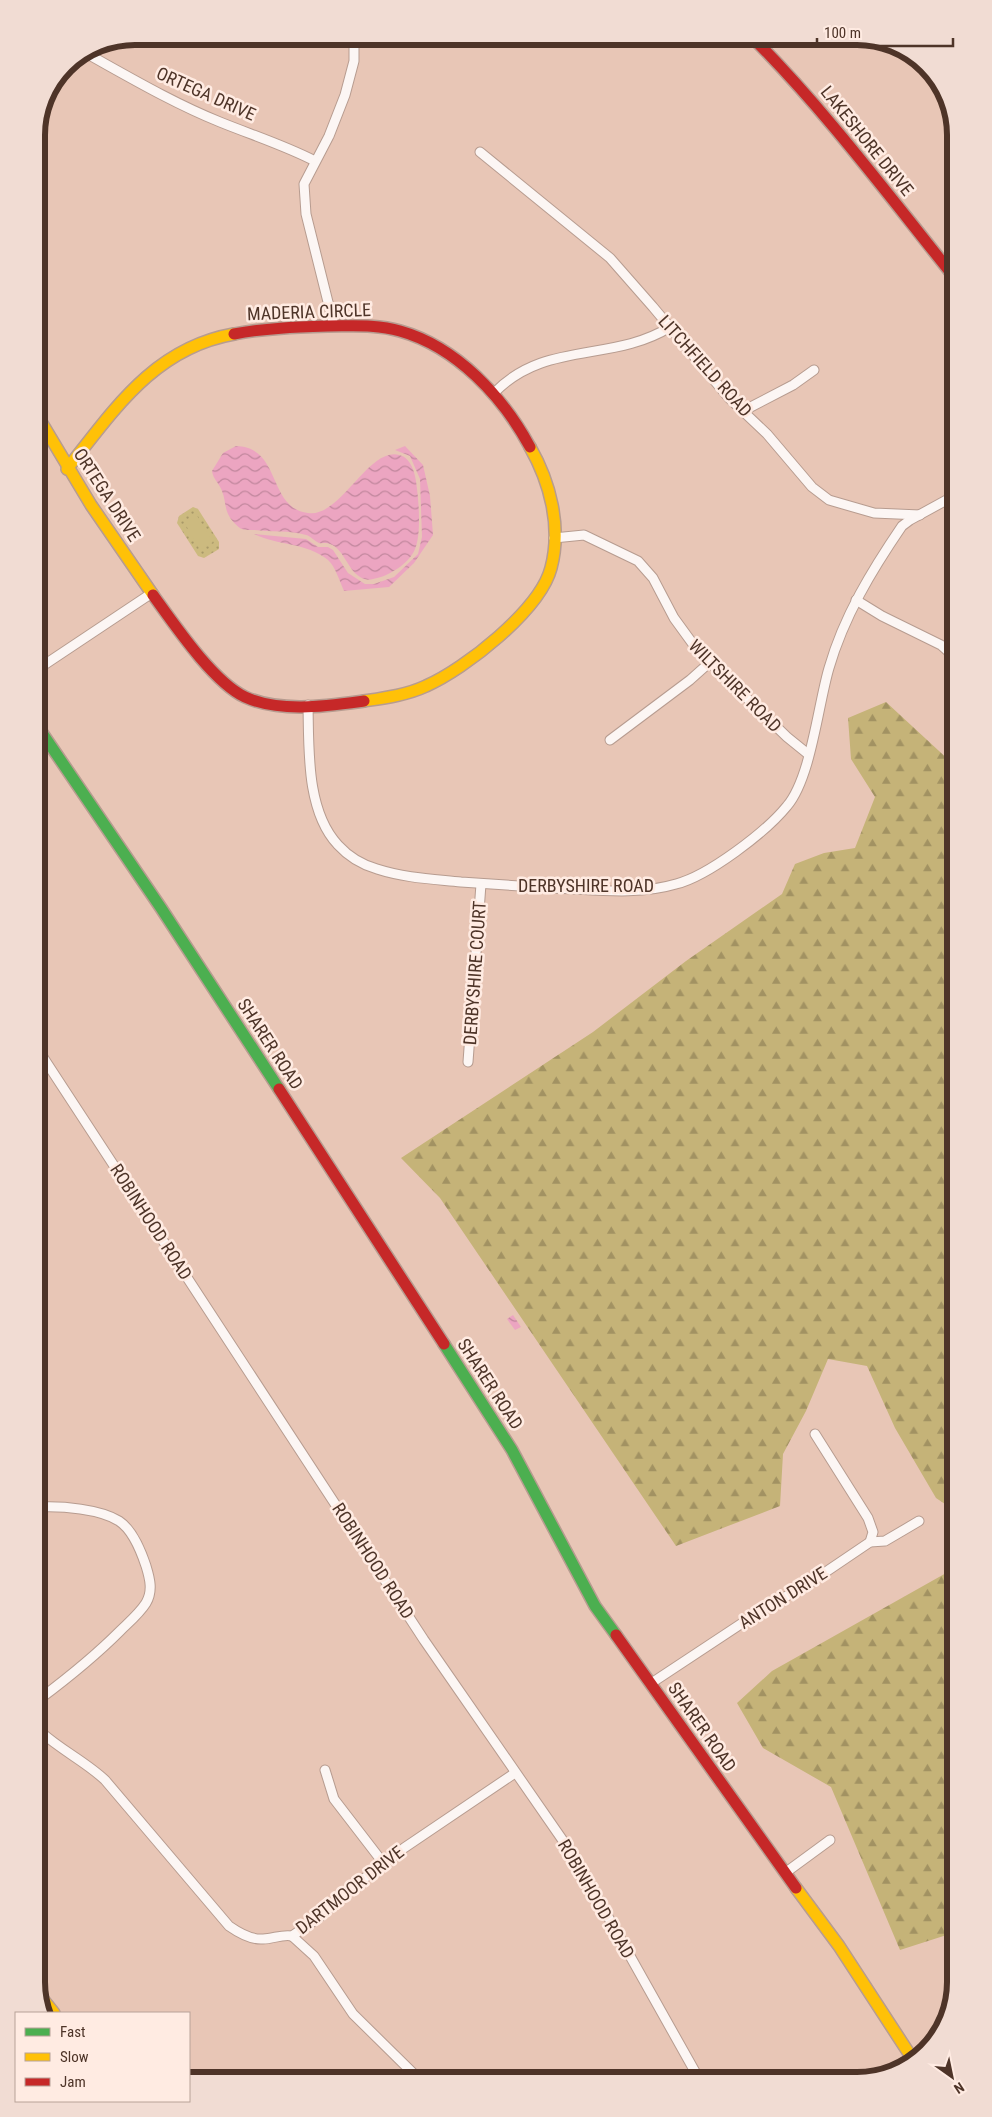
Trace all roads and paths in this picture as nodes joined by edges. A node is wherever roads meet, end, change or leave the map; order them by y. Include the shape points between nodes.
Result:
1 (354, 45) edge
2 (760, 45) edge
3 (92, 56) edge
4 (480, 152) dead end
5 (315, 161) junction
6 (947, 268) edge
7 (334, 326) junction
8 (670, 328) junction
9 (814, 370) dead end
10 (494, 393) junction
11 (743, 412) junction
12 (45, 429) edge
13 (67, 469) junction
14 (947, 500) edge
15 (920, 515) junction
16 (554, 538) junction
17 (152, 593) junction
18 (856, 600) junction
19 (947, 650) edge
20 (709, 663) junction
21 (45, 664) edge
22 (308, 705) junction
23 (45, 738) edge
24 (610, 740) dead end
25 (808, 754) junction
26 (482, 884) junction
27 (45, 1060) edge
28 (468, 1062) dead end
29 (814, 1434) dead end
30 (45, 1507) edge
31 (919, 1521) dead end
32 (870, 1542) junction
33 (650, 1684) junction
34 (45, 1695) edge
35 (45, 1735) edge
36 (324, 1770) dead end
37 (515, 1773) junction
38 (830, 1840) dead end
39 (384, 1864) junction
40 (785, 1873) junction
41 (292, 1936) junction
42 (910, 2055) edge
43 (412, 2072) edge
44 (695, 2072) edge

1 - 5 street via 354,62 345,95
2 - 6 street, LAKESHORE DRIVE via 819,108
3 - 5 street, ORTEGA DRIVE via 178,103 289,147
4 - 8 street, LITCHFIELD ROAD via 610,258
5 - 7 street via 304,184 303,197
7 - 10 street, MADERIA CIRCLE via 362,325 414,336 461,364
7 - 13 street, MADERIA CIRCLE via 247,331 206,341 178,353 133,390
8 - 10 street via 636,343 534,365 514,375
8 - 11 street, LITCHFIELD ROAD
9 - 11 street
10 - 16 street, MADERIA CIRCLE via 514,418 535,454 548,491
11 - 15 street, LITCHFIELD ROAD via 767,434 812,487 829,500 874,513
12 - 13 street, ORTEGA DRIVE
13 - 17 street, ORTEGA DRIVE
14 - 15 street
15 - 18 street, DERBYSHIRE ROAD via 902,526
16 - 20 street, WILTSHIRE ROAD via 584,535 638,560 653,578 684,632
16 - 22 street, MADERIA CIRCLE via 550,570 540,592 507,628 450,674 428,686 392,698
17 - 21 street
17 - 22 street, MADERIA CIRCLE via 229,688 259,703
18 - 19 street
18 - 25 street, DERBYSHIRE ROAD via 829,669
20 - 24 street
20 - 25 street, WILTSHIRE ROAD
22 - 26 street, DERBYSHIRE ROAD via 309,760 314,794 335,842 351,857 377,869 415,879
23 - 33 street, SHARER ROAD via 171,925 512,1450 595,1606
25 - 26 street, DERBYSHIRE ROAD via 802,777 787,806 726,858 689,880 661,888 628,890
26 - 28 street, DERBYSHIRE COURT
27 - 37 street, ROBINHOOD ROAD via 424,1640
29 - 32 street via 868,1518 873,1532
30 - 34 street via 85,1510 118,1520 132,1535 141,1552 150,1582 146,1603 131,1620 78,1670
31 - 32 street, ANTON DRIVE via 885,1542
32 - 33 street, ANTON DRIVE
33 - 40 street, SHARER ROAD
35 - 41 street, DARTMOOR DRIVE via 105,1780 229,1926 254,1938
36 - 39 street via 334,1799
37 - 39 street, DARTMOOR DRIVE
37 - 44 street, ROBINHOOD ROAD via 575,1858
38 - 40 street
39 - 41 street, DARTMOOR DRIVE
40 - 42 street, SHARER ROAD via 840,1946
41 - 43 street via 314,1956 353,2014

